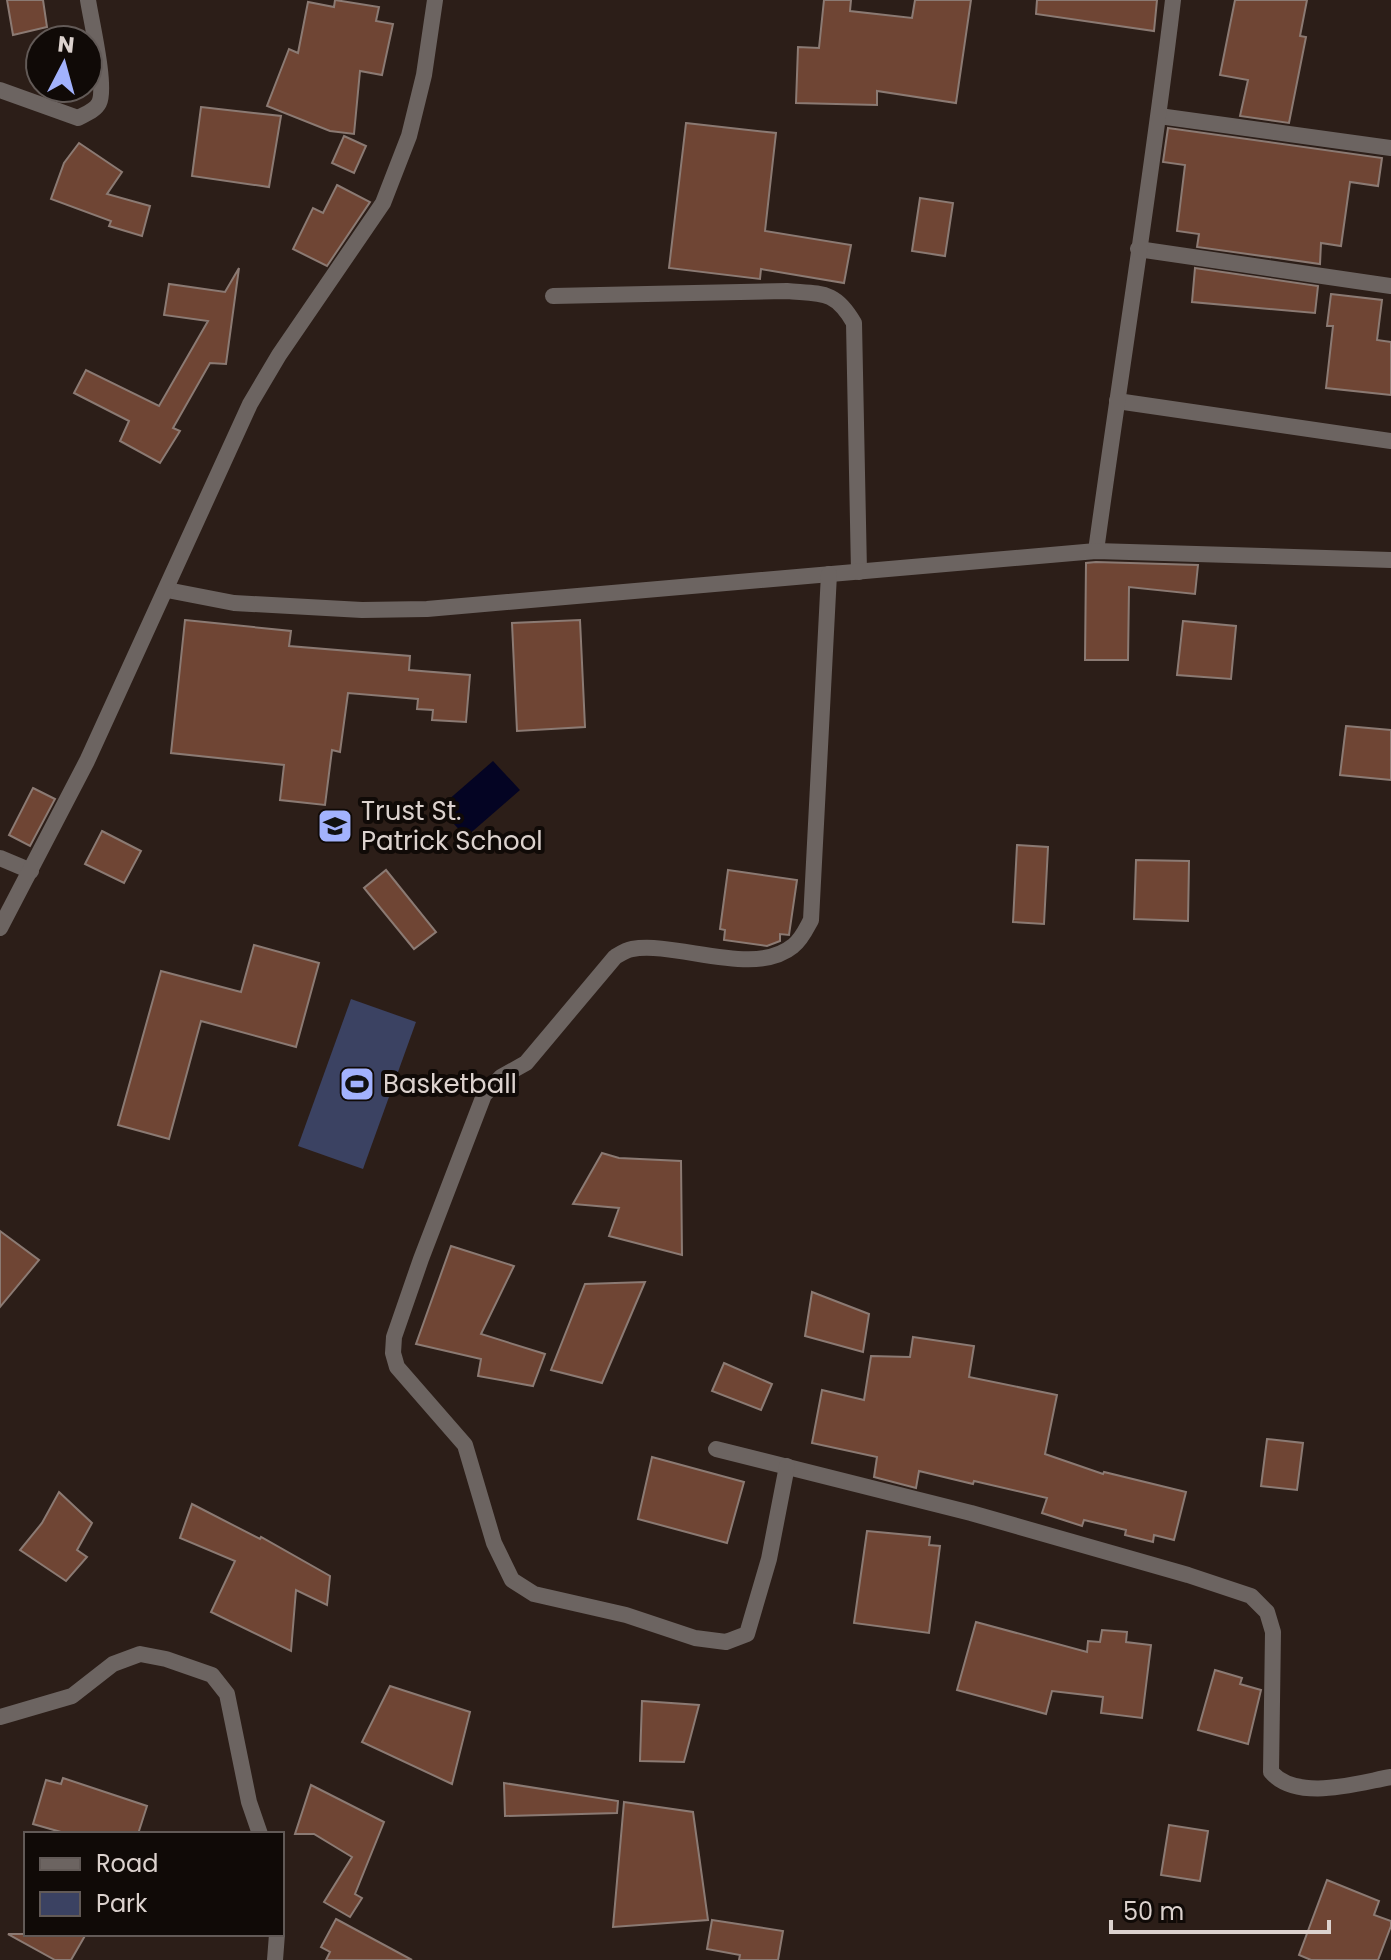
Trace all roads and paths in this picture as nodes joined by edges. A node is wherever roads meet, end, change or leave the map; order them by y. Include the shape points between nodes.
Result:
1 (88, 0) edge
2 (435, 0) edge
3 (1173, 0) edge
4 (0, 90) edge
5 (1159, 116) junction
6 (1391, 148) edge
7 (1138, 249) junction
8 (1391, 286) edge
9 (553, 296) dead end
10 (1117, 401) junction
11 (1391, 441) edge
12 (1096, 551) junction
13 (1391, 560) edge
14 (859, 572) junction
15 (829, 574) junction
16 (167, 590) junction
17 (0, 858) edge
18 (31, 871) junction
19 (0, 928) edge
20 (716, 1449) dead end
21 (787, 1466) junction
22 (0, 1717) edge
23 (1391, 1777) edge
24 (259, 1832) edge
25 (277, 1936) edge
26 (275, 1960) edge

1 - 4 street via 102,87 91,112 78,118
2 - 16 street via 409,136 387,193 250,404
3 - 5 street
5 - 6 street
5 - 7 street
7 - 8 street
7 - 10 street
9 - 14 street via 787,291 824,294 843,303 854,323
10 - 11 street
10 - 12 street
12 - 13 street
12 - 14 street
14 - 15 street
15 - 16 street via 427,609 250,604
15 - 21 street via 811,920 802,937 791,948 764,957 647,948 615,957 526,1063 501,1077 484,1095 416,1272 393,1353 415,1390 465,1445 494,1543 512,1580 534,1594 695,1638 726,1642 747,1634 759,1601
16 - 18 street
17 - 18 street
18 - 19 street
20 - 21 street
21 - 23 street via 971,1513 1251,1596 1267,1612 1273,1632 1271,1772 1285,1783 1318,1788
22 - 24 street via 72,1696 113,1664 140,1654 212,1675 227,1694
25 - 26 street

